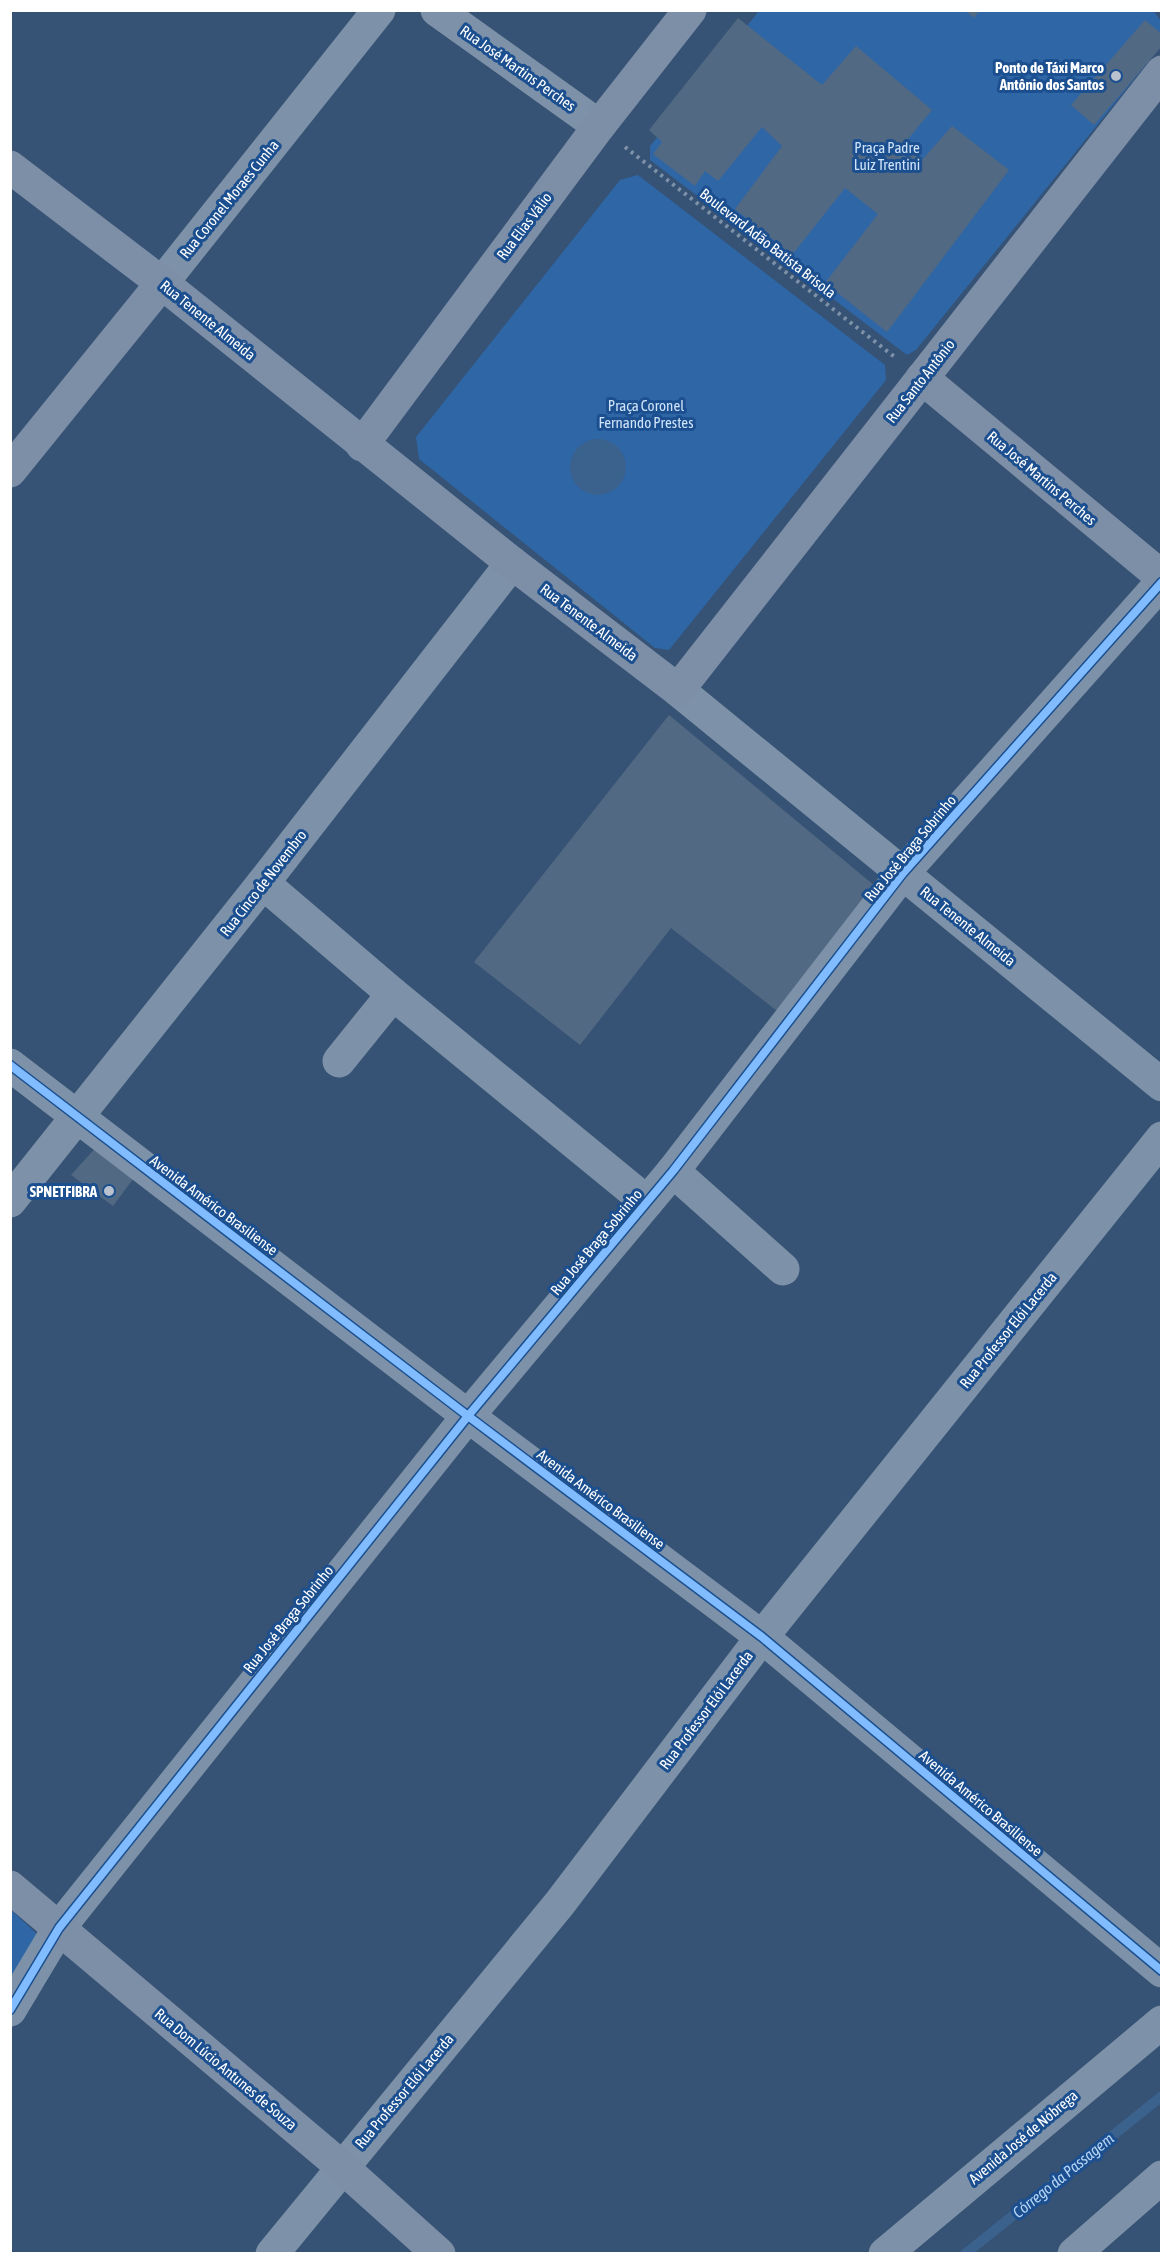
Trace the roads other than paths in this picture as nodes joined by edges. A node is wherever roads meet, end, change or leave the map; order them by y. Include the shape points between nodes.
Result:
1 (379, 10) edge
2 (436, 10) edge
3 (690, 10) edge
4 (1161, 72) edge
5 (599, 126) junction
6 (10, 167) edge
7 (162, 283) junction
8 (922, 378) junction
9 (362, 445) junction
10 (10, 471) edge
11 (512, 563) junction
12 (1161, 577) edge
13 (1161, 582) edge
14 (678, 690) junction
15 (903, 873) junction
16 (263, 883) junction
17 (393, 994) junction
18 (339, 1061) dead end
19 (10, 1065) edge
20 (1161, 1084) edge
21 (76, 1117) junction
22 (1161, 1138) edge
23 (673, 1172) junction
24 (10, 1201) edge
25 (647, 1202) junction
26 (783, 1269) dead end
27 (468, 1416) junction
28 (762, 1637) junction
29 (10, 1887) edge
30 (59, 1928) junction
31 (1161, 1971) edge
32 (10, 2010) edge
33 (1161, 2022) edge
34 (342, 2167) junction
35 (1161, 2177) edge
36 (272, 2253) edge
37 (439, 2253) edge
38 (885, 2253) edge
39 (1074, 2253) edge

1 - 7 street, Rua Coronel Moraes Cunha
2 - 5 street, Rua José Martins Perches
3 - 5 main road, Rua Elias Válio
4 - 8 main road, Rua Santo Antônio
5 - 9 main road, Rua Elias Válio
6 - 7 main road, Rua Tenente Almeida
7 - 9 main road, Rua Tenente Almeida
7 - 10 main road, Rua Coronel Moraes Cunha
8 - 12 main road, Rua José Martins Perches
8 - 14 main road, Rua Santo Antônio
9 - 11 main road, Rua Tenente Almeida
11 - 14 main road, Rua Tenente Almeida
11 - 16 street, Rua Cinco de Novembro
13 - 15 street, Rua José Braga Sobrinho
14 - 15 street, Rua Tenente Almeida
15 - 20 street, Rua Tenente Almeida
15 - 23 street, Rua José Braga Sobrinho
16 - 17 street
16 - 21 street, Rua Cinco de Novembro
17 - 18 street
17 - 25 street
19 - 21 street, Avenida Américo Brasiliense
21 - 24 street, Rua Cinco de Novembro
21 - 27 street, Avenida Américo Brasiliense
22 - 28 street, Rua Professor Elói Lacerda
23 - 25 street, Rua José Braga Sobrinho
23 - 26 street
25 - 27 street, Rua José Braga Sobrinho
27 - 28 street, Avenida Américo Brasiliense
27 - 30 street, Rua José Braga Sobrinho
28 - 31 street, Avenida Américo Brasiliense
28 - 34 street, Rua Professor Elói Lacerda via 560,1903
29 - 30 main road, Rua Dom Lúcio Antunes de Souza
30 - 32 street, Rua José Braga Sobrinho
30 - 34 main road, Rua Dom Lúcio Antunes de Souza
33 - 38 street, Avenida José de Nóbrega
34 - 36 street, Rua Professor Elói Lacerda
34 - 37 main road, Rua Dom Lúcio Antunes de Souza
35 - 39 street

